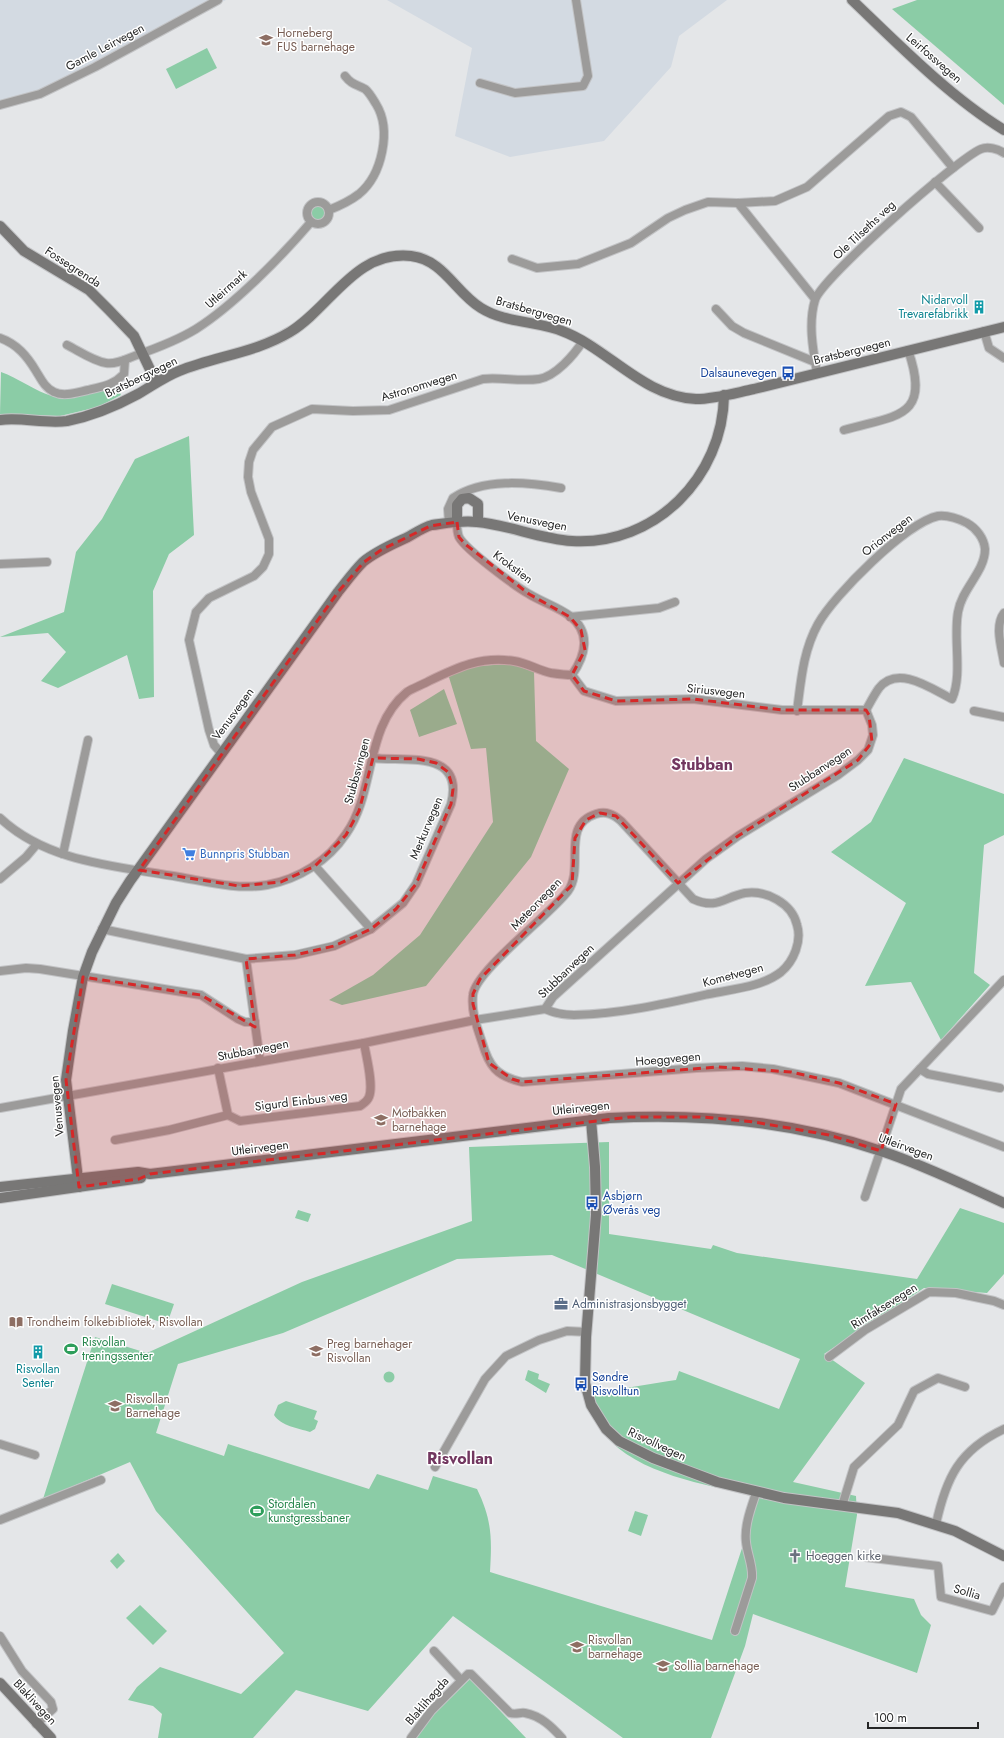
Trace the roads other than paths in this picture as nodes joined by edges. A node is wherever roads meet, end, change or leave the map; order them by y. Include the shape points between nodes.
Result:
1 (218, 0) edge
2 (576, 0) edge
3 (852, 0) edge
4 (345, 76) dead end
5 (480, 83) dead end
6 (0, 105) edge
7 (1004, 130) edge
8 (1004, 153) edge
9 (953, 168) junction
10 (935, 182) junction
11 (738, 203) junction
12 (329, 210) junction
13 (311, 222) junction
14 (0, 226) edge
15 (979, 228) dead end
16 (512, 259) dead end
17 (815, 299) junction
18 (716, 309) dead end
19 (1004, 326) edge
20 (984, 331) junction
21 (0, 338) edge
22 (583, 341) junction
23 (67, 345) dead end
24 (908, 350) junction
25 (143, 353) junction
26 (1004, 358) edge
27 (125, 360) junction
28 (815, 362) junction
29 (817, 373) junction
30 (156, 382) junction
31 (724, 395) junction
32 (0, 420) edge
33 (844, 430) dead end
34 (561, 488) dead end
35 (453, 522) junction
36 (478, 522) junction
37 (47, 562) dead end
38 (0, 564) edge
39 (675, 602) dead end
40 (1004, 613) edge
41 (570, 617) junction
42 (1004, 664) edge
43 (572, 675) junction
44 (866, 710) junction
45 (797, 711) junction
46 (974, 712) dead end
47 (1004, 718) edge
48 (88, 740) dead end
49 (221, 753) junction
50 (373, 758) junction
51 (0, 818) edge
52 (37, 844) junction
53 (63, 854) junction
54 (315, 866) junction
55 (139, 870) junction
56 (0, 880) edge
57 (678, 883) junction
58 (102, 929) junction
59 (371, 929) junction
60 (246, 959) junction
61 (0, 971) edge
62 (83, 977) junction
63 (1004, 980) edge
64 (545, 1009) junction
65 (475, 1020) junction
66 (255, 1022) junction
67 (364, 1042) junction
68 (260, 1060) junction
69 (218, 1068) junction
70 (920, 1069) junction
71 (1000, 1088) dead end
72 (68, 1096) junction
73 (896, 1104) junction
74 (0, 1108) edge
75 (228, 1115) junction
76 (591, 1120) junction
77 (115, 1140) dead end
78 (1004, 1146) edge
79 (881, 1151) junction
80 (78, 1183) junction
81 (0, 1187) edge
82 (865, 1197) dead end
83 (0, 1198) edge
84 (1004, 1203) edge
85 (1004, 1306) edge
86 (587, 1332) junction
87 (829, 1356) dead end
88 (964, 1387) dead end
89 (1004, 1429) edge
90 (0, 1444) edge
91 (35, 1455) dead end
92 (435, 1467) dead end
93 (101, 1480) dead end
94 (756, 1493) junction
95 (842, 1506) junction
96 (0, 1520) edge
97 (936, 1524) junction
98 (1004, 1556) edge
99 (865, 1557) dead end
100 (1004, 1587) edge
101 (735, 1631) dead end
102 (0, 1636) edge
103 (434, 1651) dead end
104 (461, 1680) junction
105 (0, 1683) edge
106 (36, 1724) junction
107 (51, 1738) edge
108 (411, 1738) edge
109 (562, 1738) edge

1 - 6 street, Gamle Leirvegen via 40,94
2 - 5 street via 588,76 583,86 515,93
3 - 7 street, Leirfossvegen via 949,89
4 - 12 street via 351,84 366,90 377,105 384,135 382,156 372,178 359,194
8 - 9 street, Ole Tilseths veg via 999,149 986,147
9 - 10 street, Ole Tilseths veg
9 - 11 street via 911,116 901,112 889,116 807,187 776,201
10 - 15 street
10 - 17 street, Ole Tilseths veg via 832,276
11 - 16 street via 708,202 685,210 631,243 578,264 536,268
11 - 17 street
12 - 13 street via 326,222 320,225
12 - 13 street via 324,203 317,202 312,205 307,213
13 - 25 street, Utleirmark via 217,314 195,330
14 - 25 street, Fossegrenda via 24,251 89,290 134,336
17 - 28 street via 811,336
18 - 28 street via 732,326 744,333
19 - 20 street, Bratsbergvegen
20 - 24 street, Bratsbergvegen
20 - 26 street via 991,351
21 - 27 street via 15,345 26,355 42,382 54,392 62,394 76,393 115,382 124,374
22 - 30 street, Bratsbergvegen via 562,331 486,311 433,263 418,257 398,256 375,261 356,272 313,316 280,337 256,349 184,370
22 - 31 street, Bratsbergvegen via 664,392 695,399
22 - 49 street, Astronomvegen via 567,360 540,379 483,379 389,410 312,409 272,427 260,440 249,462 248,477 269,539 269,554 263,567 254,576 209,598 196,612 189,640 209,730 214,744
23 - 27 street via 105,363 114,364
24 - 29 street, Bratsbergvegen
24 - 33 street via 916,384 911,406 902,414
25 - 27 street
25 - 30 street, Fossegrenda
28 - 29 street
29 - 31 street, Bratsbergvegen
30 - 32 street, Bratsbergvegen via 108,408 79,418 60,422
31 - 36 street, Venusvegen via 722,423 711,456 691,488 667,513 638,530 597,540 572,541 546,538
34 - 35 street, Krokstien via 527,484 480,486 453,498 448,509
35 - 36 street, Venusvegen
35 - 36 street via 457,505 469,498 478,504
35 - 41 street, Krokstien via 459,537 489,564 529,594
35 - 49 street, Venusvegen via 430,526 381,550 364,562 338,592
37 - 38 street
39 - 41 street via 659,608
40 - 42 street via 1000,624
41 - 43 street, Krokstien via 580,630 585,644 581,663
43 - 45 street, Siriusvegen via 584,691 616,701 693,699
43 - 50 street, Stubbsvingen via 551,673 515,661 490,659 449,671 407,692 390,712 377,738
44 - 45 street, Siriusvegen
44 - 45 street, Orionvegen via 880,687 891,680 902,678 913,679 952,699 956,689 956,630 960,601 979,571 985,549 979,533 970,524 939,516 914,527 865,567 837,596 818,623 806,652
44 - 57 street, Stubbanvegen via 873,735 868,750 858,760 738,836
46 - 47 street
48 - 53 street
49 - 55 street, Venusvegen
50 - 54 street, Stubbsvingen via 363,797 352,825 335,848
50 - 59 street, Merkurvegen via 418,759 436,763 448,772 454,789 451,804 410,893 396,909
51 - 52 street, Stubbsvingen
52 - 53 street, Stubbsvingen
52 - 56 street via 26,858
53 - 55 street, Stubbsvingen
54 - 55 street, Stubbsvingen via 286,880 256,886 220,884
54 - 59 street
55 - 58 street, Venusvegen
57 - 64 street, Stubbanvegen via 553,997
57 - 64 street, Kometvegen via 700,903 723,902 744,893 760,893 775,898 785,905 797,925 798,943 791,960 781,971 755,984 644,1008 573,1015
57 - 65 street, Meteorvegen via 616,816 606,813 591,816 581,824 575,838 572,885 568,892 480,979 473,994
58 - 60 street, Merkurvegen
58 - 62 street, Venusvegen
59 - 60 street, Merkurvegen via 334,946 312,952
60 - 66 street
61 - 62 street via 26,968
62 - 66 street via 201,995 238,1019
62 - 72 street, Venusvegen via 67,1071
63 - 70 street
64 - 65 street, Stubbanvegen
65 - 67 street, Stubbanvegen
65 - 73 street, Hoeggvegen via 489,1063 504,1076 522,1082 696,1068 756,1067 839,1083
66 - 68 street
67 - 68 street, Stubbanvegen
67 - 75 street, Sigurd Einbus veg via 370,1088 366,1102 360,1106 240,1121
68 - 69 street, Stubbanvegen
69 - 72 street, Stubbanvegen
69 - 75 street
70 - 71 street via 928,1074
70 - 73 street via 901,1089
72 - 74 street, Stubbanvegen
72 - 80 street, Venusvegen
73 - 78 street, Hoeggvegen
73 - 79 street
75 - 77 street, Sigurd Einbus veg
76 - 79 street, Utleirvegen via 660,1116 728,1119 809,1131
76 - 80 street, Utleirvegen via 150,1174 138,1172
76 - 86 street, Risvollvegen via 596,1216
79 - 82 street
79 - 84 street, Utleirvegen via 934,1171
80 - 81 street, Utleirvegen
80 - 83 street, Utleirvegen
85 - 87 street, Rimfaksevegen via 994,1301 956,1293 929,1292
86 - 92 street via 567,1331 539,1340 506,1356 485,1379
86 - 94 street, Risvollvegen via 585,1383 591,1405 606,1429 619,1441 653,1458
88 - 95 street via 938,1378 914,1391 898,1425 854,1467
89 - 97 street via 972,1448 961,1460 945,1490
90 - 91 street
93 - 96 street
94 - 95 street, Risvollvegen
94 - 101 street via 747,1525 746,1541 752,1578
95 - 97 street, Risvollvegen via 898,1513
97 - 98 street, Risvollvegen
99 - 100 street, Sollia via 938,1566 941,1597 992,1611
102 - 106 street via 22,1671 51,1702 53,1708
103 - 104 street, Blaklihøgda
104 - 108 street, Blaklihøgda via 423,1721
104 - 109 street, Blaklihøgda via 472,1674 510,1713 526,1713 541,1719
105 - 106 street, Blaklivegen
106 - 107 street, Blaklivegen

